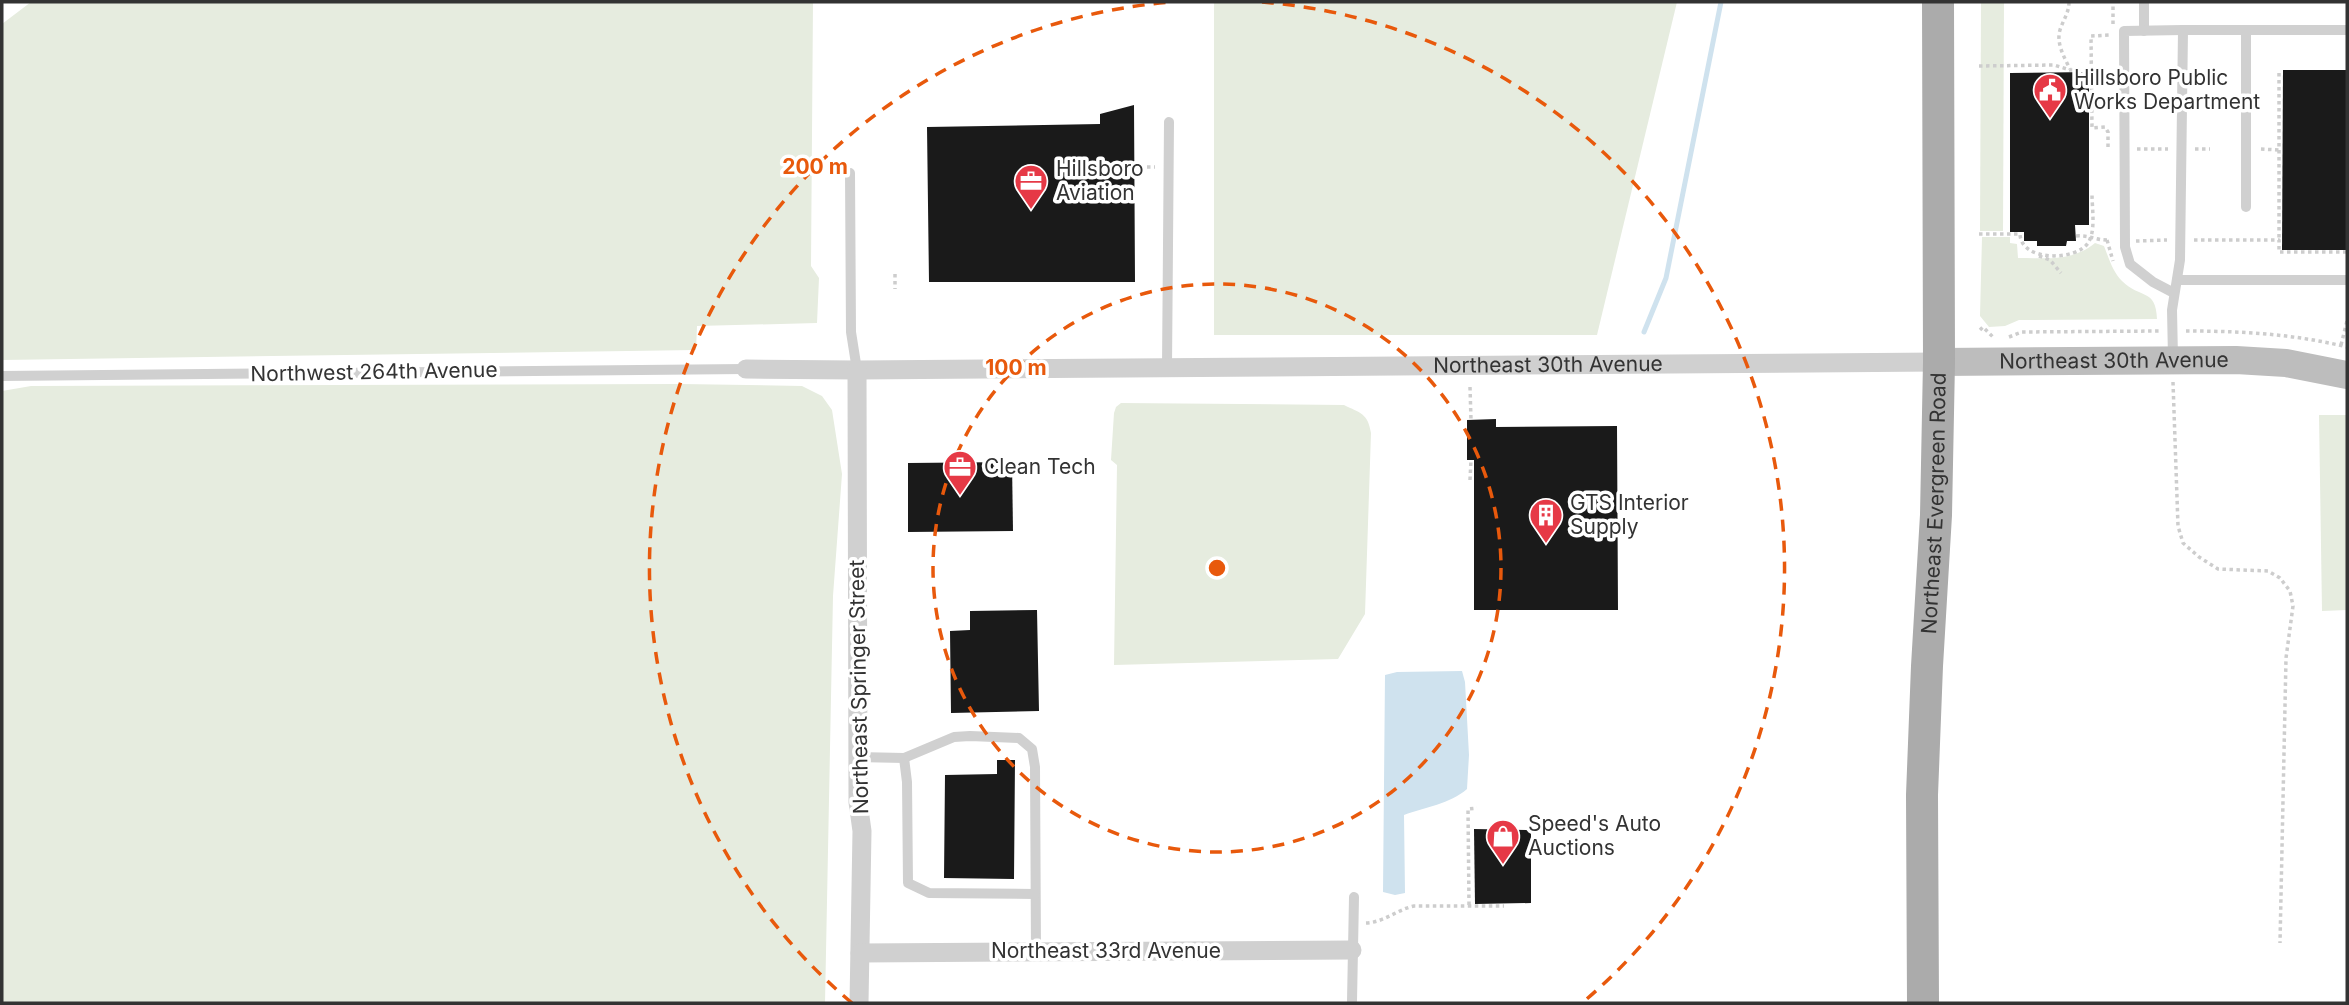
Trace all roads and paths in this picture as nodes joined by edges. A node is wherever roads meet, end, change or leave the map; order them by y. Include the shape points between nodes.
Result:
1 (1938, 2) edge
2 (2069, 2) edge
3 (2113, 2) edge
4 (2144, 2) edge
5 (2183, 30) junction
6 (2246, 30) junction
7 (2347, 30) edge
8 (2144, 31) junction
9 (1979, 66) dead end
10 (2070, 70) junction
11 (2091, 70) junction
12 (2278, 73) dead end
13 (1169, 122) dead end
14 (2108, 149) dead end
15 (2135, 149) dead end
16 (2169, 149) dead end
17 (2190, 149) dead end
18 (2210, 149) dead end
19 (2261, 149) dead end
20 (2279, 150) junction
21 (1140, 167) dead end
22 (1155, 167) dead end
23 (850, 173) dead end
24 (2092, 194) dead end
25 (2246, 207) dead end
26 (1979, 234) dead end
27 (2091, 235) junction
28 (2076, 236) dead end
29 (2111, 240) dead end
30 (2168, 240) dead end
31 (2193, 240) dead end
32 (2279, 240) junction
33 (2134, 241) dead end
34 (2347, 252) edge
35 (2038, 255) junction
36 (2061, 273) dead end
37 (895, 274) dead end
38 (2177, 280) junction
39 (2347, 280) edge
40 (895, 289) dead end
41 (2174, 293) junction
42 (2187, 321) dead end
43 (2347, 321) edge
44 (2186, 331) dead end
45 (2341, 345) dead end
46 (1939, 362) junction
47 (1167, 368) junction
48 (746, 369) joint
49 (857, 370) junction
50 (2173, 372) junction
51 (2347, 375) edge
52 (2, 376) edge
53 (1470, 387) dead end
54 (1471, 420) dead end
55 (1471, 460) dead end
56 (1470, 480) dead end
57 (858, 757) junction
58 (904, 758) junction
59 (1477, 808) dead end
60 (1035, 894) junction
61 (1354, 897) dead end
62 (1469, 905) junction
63 (1504, 906) dead end
64 (1363, 923) dead end
65 (2280, 943) dead end
66 (1352, 950) junction
67 (1036, 952) junction
68 (860, 953) junction
69 (1352, 1001) dead end
70 (859, 1003) edge
71 (1923, 1003) edge

1 - 46 main road, Northeast Evergreen Road
2 - 10 path via 2058,39
3 - 11 path via 2112,33 2091,36
4 - 8 lane
5 - 6 lane
5 - 8 lane
5 - 38 lane
6 - 7 lane
6 - 25 lane
8 - 41 lane via 2124,31 2125,247 2130,264
9 - 10 path via 2054,65
10 - 11 path
11 - 14 path via 2092,128 2105,127
12 - 20 path
13 - 47 lane
15 - 16 path
17 - 18 path
19 - 20 path
20 - 32 path
21 - 22 path
23 - 49 lane via 851,332
24 - 27 path
26 - 35 path via 2020,234 2020,242
27 - 28 path
27 - 29 path
27 - 35 path via 2077,252
30 - 33 path
31 - 32 path
32 - 34 path via 2279,252
35 - 36 path
37 - 40 path
38 - 39 lane
38 - 41 lane
41 - 50 lane
42 - 44 path
43 - 45 path
46 - 47 street, Northeast 30th Avenue
46 - 50 street, Northeast 30th Avenue
46 - 71 main road, Northeast Evergreen Road via 1922,795
47 - 49 street, Northeast 30th Avenue
48 - 49 street, Northeast 30th Avenue
48 - 52 lane, Northwest 264th Avenue
49 - 57 street, Northeast Springer Street
50 - 51 street, Northeast 30th Avenue via 2236,360 2286,363
50 - 65 path via 2178,526 2183,543 2218,569 2268,571 2290,591 2293,606 2286,658
53 - 54 path
55 - 56 path
57 - 58 lane
57 - 68 street, Northeast Springer Street
58 - 60 lane via 908,883 929,894
58 - 60 lane via 954,737 1019,738 1032,749
59 - 62 path via 1468,809
60 - 67 lane
61 - 66 lane
62 - 63 path
62 - 64 path via 1414,906 1385,920
66 - 67 street, Northeast 33rd Avenue
66 - 69 lane
67 - 68 street, Northeast 33rd Avenue
68 - 70 street, Northeast Springer Street

